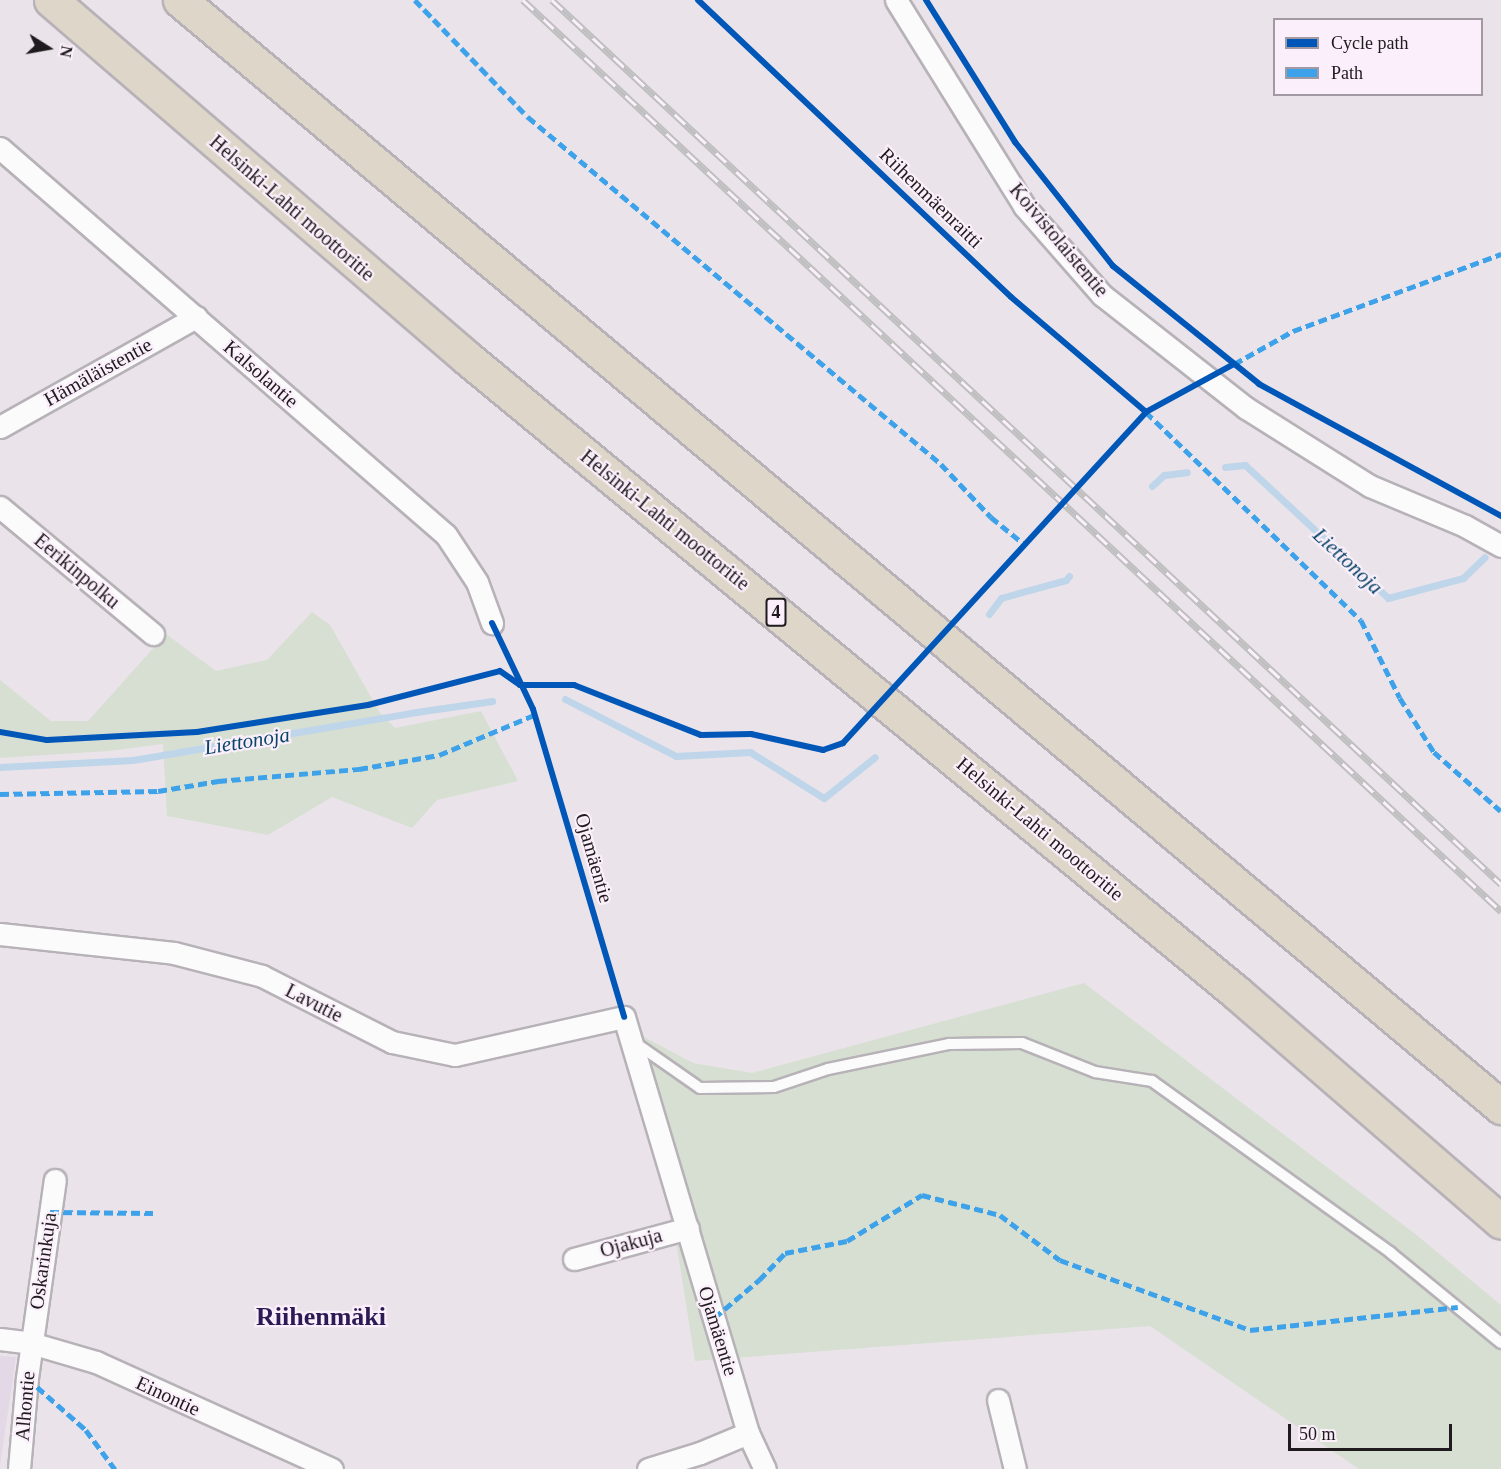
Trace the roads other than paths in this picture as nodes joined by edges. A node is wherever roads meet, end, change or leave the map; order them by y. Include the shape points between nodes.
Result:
1 (51, 0) edge
2 (180, 0) edge
3 (896, 0) edge
4 (0, 148) edge
5 (196, 317) junction
6 (0, 427) edge
7 (0, 507) edge
8 (1501, 546) edge
9 (492, 623) dead end
10 (153, 634) dead end
11 (0, 934) edge
12 (624, 1017) joint
13 (631, 1040) junction
14 (1501, 1107) edge
15 (55, 1180) dead end
16 (1501, 1222) edge
17 (688, 1228) junction
18 (574, 1259) dead end
19 (0, 1339) edge
20 (31, 1343) junction
21 (1501, 1343) edge
22 (998, 1400) dead end
23 (748, 1432) junction
24 (19, 1469) edge
25 (332, 1469) edge
26 (648, 1469) edge
27 (765, 1469) edge
28 (1015, 1469) edge

1 - 16 highway, Helsinki-Lahti moottoritie / 4 via 467,357 1237,993
2 - 14 highway
3 - 8 street, Koivistolaistentie via 1024,206 1102,295 1274,426 1370,486 1465,526
4 - 5 street, Kalsolantie
5 - 6 street, Hämäläistentie
5 - 9 street, Kalsolantie via 446,535 477,582
7 - 10 street, Eerikinpolku
11 - 12 street, Lavutie via 174,953 262,976 392,1042 455,1055
12 - 13 street, Ojamäentie
13 - 17 street, Ojamäentie
13 - 21 lane via 700,1088 774,1087 828,1069 949,1044 1022,1043 1095,1072 1152,1081 1391,1253
15 - 20 street, Oskarinkuja
17 - 18 street, Ojakuja
17 - 23 street, Ojamäentie
19 - 20 street, Einontie
20 - 24 street, Alhontie
20 - 25 street, Einontie via 96,1362
22 - 28 street
23 - 26 street via 700,1453
23 - 27 street, Ojamäentie

